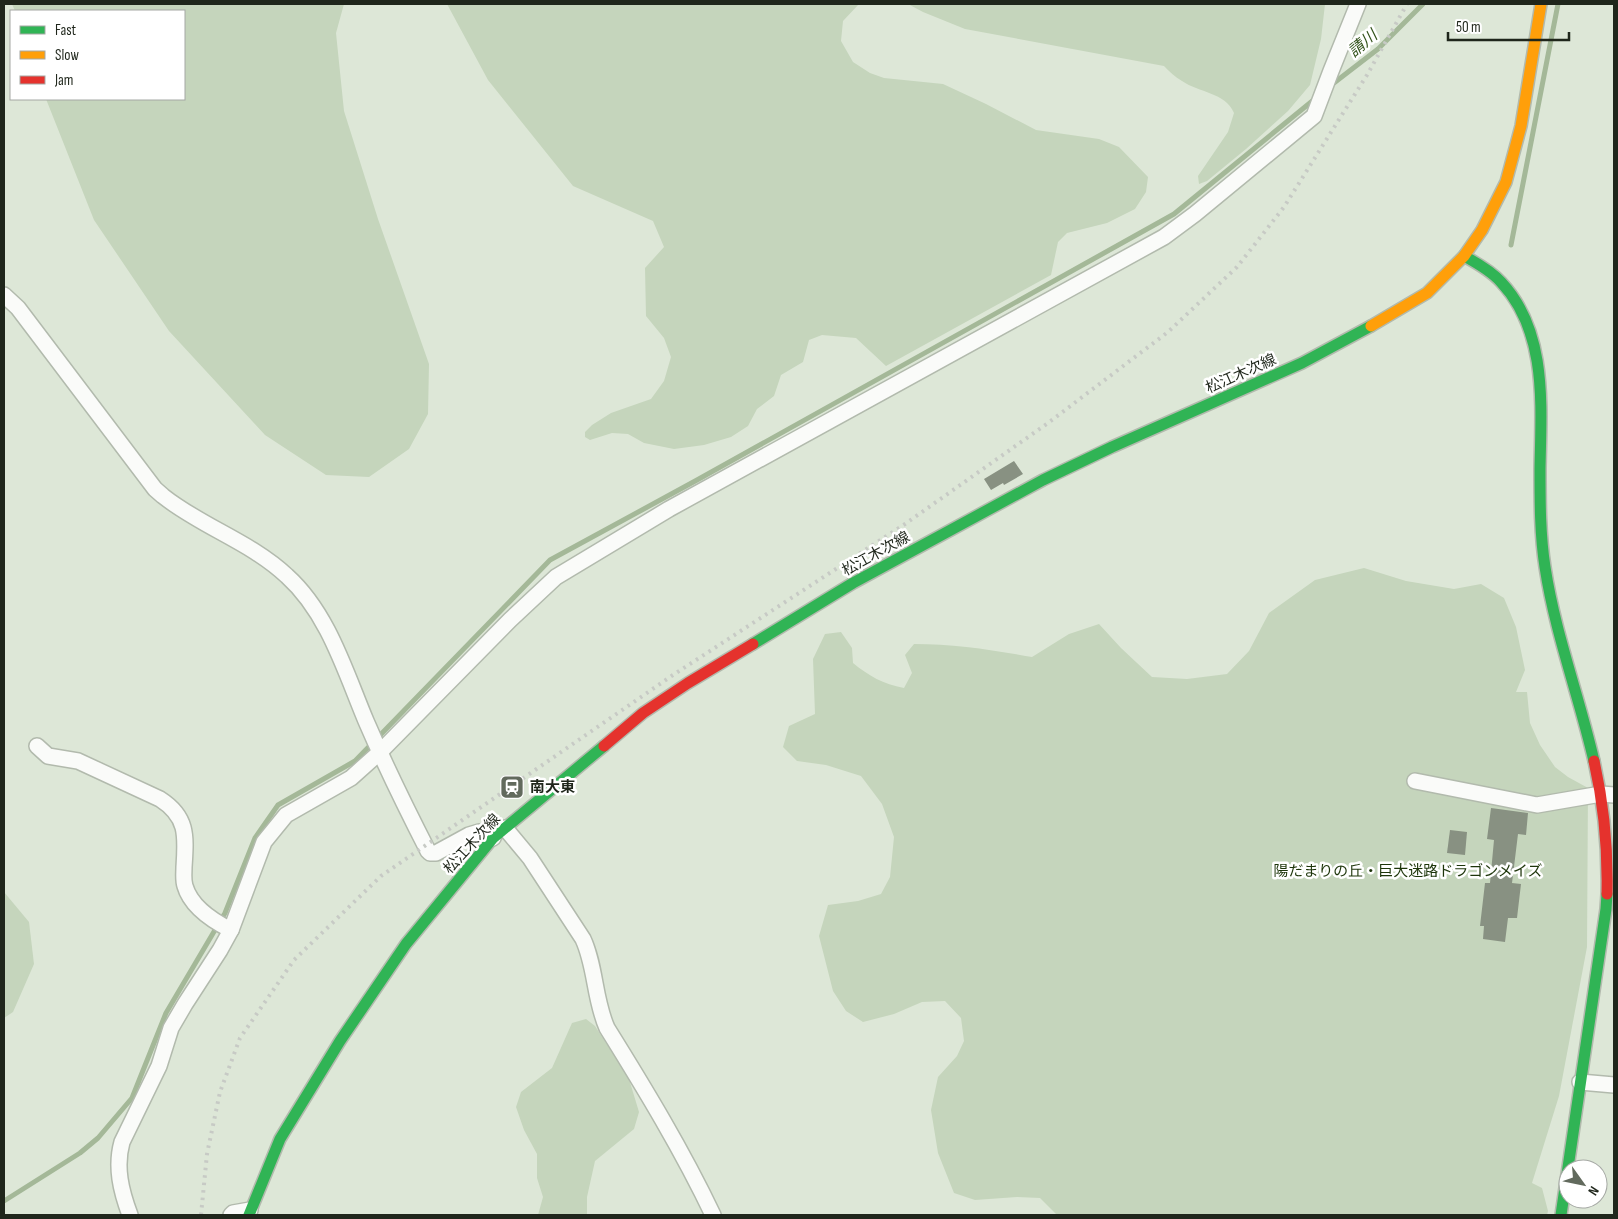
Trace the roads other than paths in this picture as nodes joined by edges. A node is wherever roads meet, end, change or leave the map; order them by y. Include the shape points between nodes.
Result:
1 (1358, 4) edge
2 (1541, 4) edge
3 (1464, 256) junction
4 (4, 294) edge
5 (376, 744) junction
6 (37, 746) dead end
7 (1416, 781) dead end
8 (1608, 795) edge
9 (505, 828) junction
10 (493, 838) junction
11 (224, 926) junction
12 (1580, 1082) junction
13 (1614, 1085) edge
14 (250, 1213) edge
15 (130, 1215) edge
16 (230, 1215) edge
17 (713, 1215) edge
18 (1561, 1215) edge

1 - 5 street via 1314,116 1195,214 1164,237 670,509 556,577
2 - 3 main road, 松江木次線 via 1521,126 1506,182 1482,230
3 - 8 main road via 1493,274 1507,288 1534,344 1542,393 1541,519 1545,569 1596,767
3 - 9 main road, 松江木次線 via 1427,292 1375,324 1302,363 1043,480 853,583 643,713
4 - 5 street via 163,496 260,554 307,596 328,634
5 - 10 street via 430,853 446,849 479,832
5 - 11 street via 352,778 286,815 264,842
6 - 11 street via 48,756 78,761 173,807 184,833 185,887 198,907
7 - 8 street via 1537,805
8 - 12 main road via 1606,909
9 - 10 main road, 松江木次線
9 - 17 street via 530,858 583,939 589,952 600,1013 607,1028 666,1123
10 - 14 main road, 松江木次線 via 406,944 340,1041 280,1139
11 - 15 street via 220,950 171,1028 159,1066 118,1154 121,1185
12 - 13 street
12 - 18 main road
14 - 16 street

